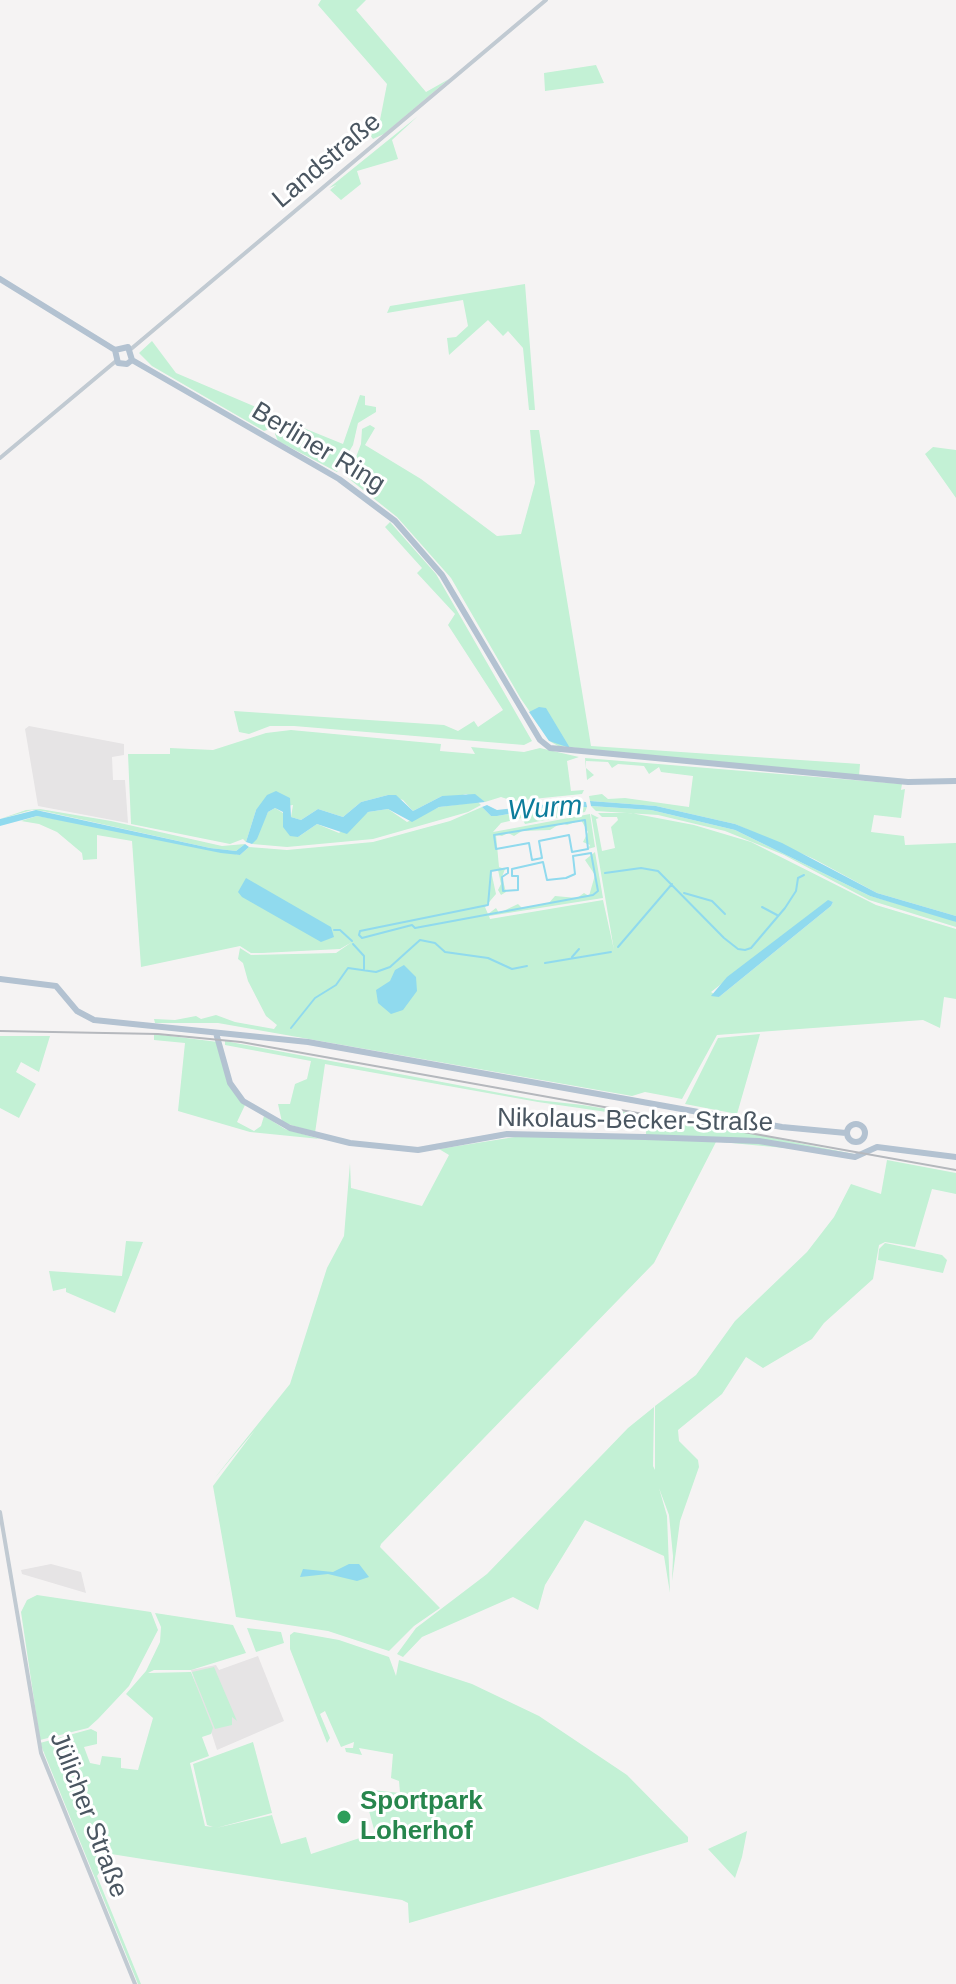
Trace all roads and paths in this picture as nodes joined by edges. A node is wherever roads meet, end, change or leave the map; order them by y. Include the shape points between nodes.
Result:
1 (546, 0) edge
2 (0, 279) edge
3 (131, 349) junction
4 (115, 350) junction
5 (132, 360) junction
6 (116, 361) junction
7 (0, 458) edge
8 (956, 781) edge
9 (0, 979) edge
10 (216, 1033) junction
11 (858, 1114) dead end
12 (858, 1124) junction
13 (846, 1133) junction
14 (863, 1139) junction
15 (873, 1148) junction
16 (956, 1157) edge
17 (0, 1512) edge
18 (135, 1984) edge

1 - 3 street, Landstraße
2 - 4 main road
3 - 4 main road
3 - 5 main road
4 - 6 main road
5 - 6 main road via 124,365
5 - 8 main road, Berliner Ring via 339,479 395,521 442,575 545,744 561,752 908,782
6 - 7 street
9 - 10 main road via 56,986 77,1011 94,1020
10 - 13 main road via 308,1042 794,1129
10 - 15 main road, Nikolaus-Becker-Straße via 237,1095 280,1124 324,1138 418,1150 525,1134 718,1139 860,1157
11 - 12 main road
12 - 13 main road
12 - 14 main road
13 - 14 main road via 851,1141
14 - 15 main road
15 - 16 main road
17 - 18 street, Jülicher Straße via 41,1753

